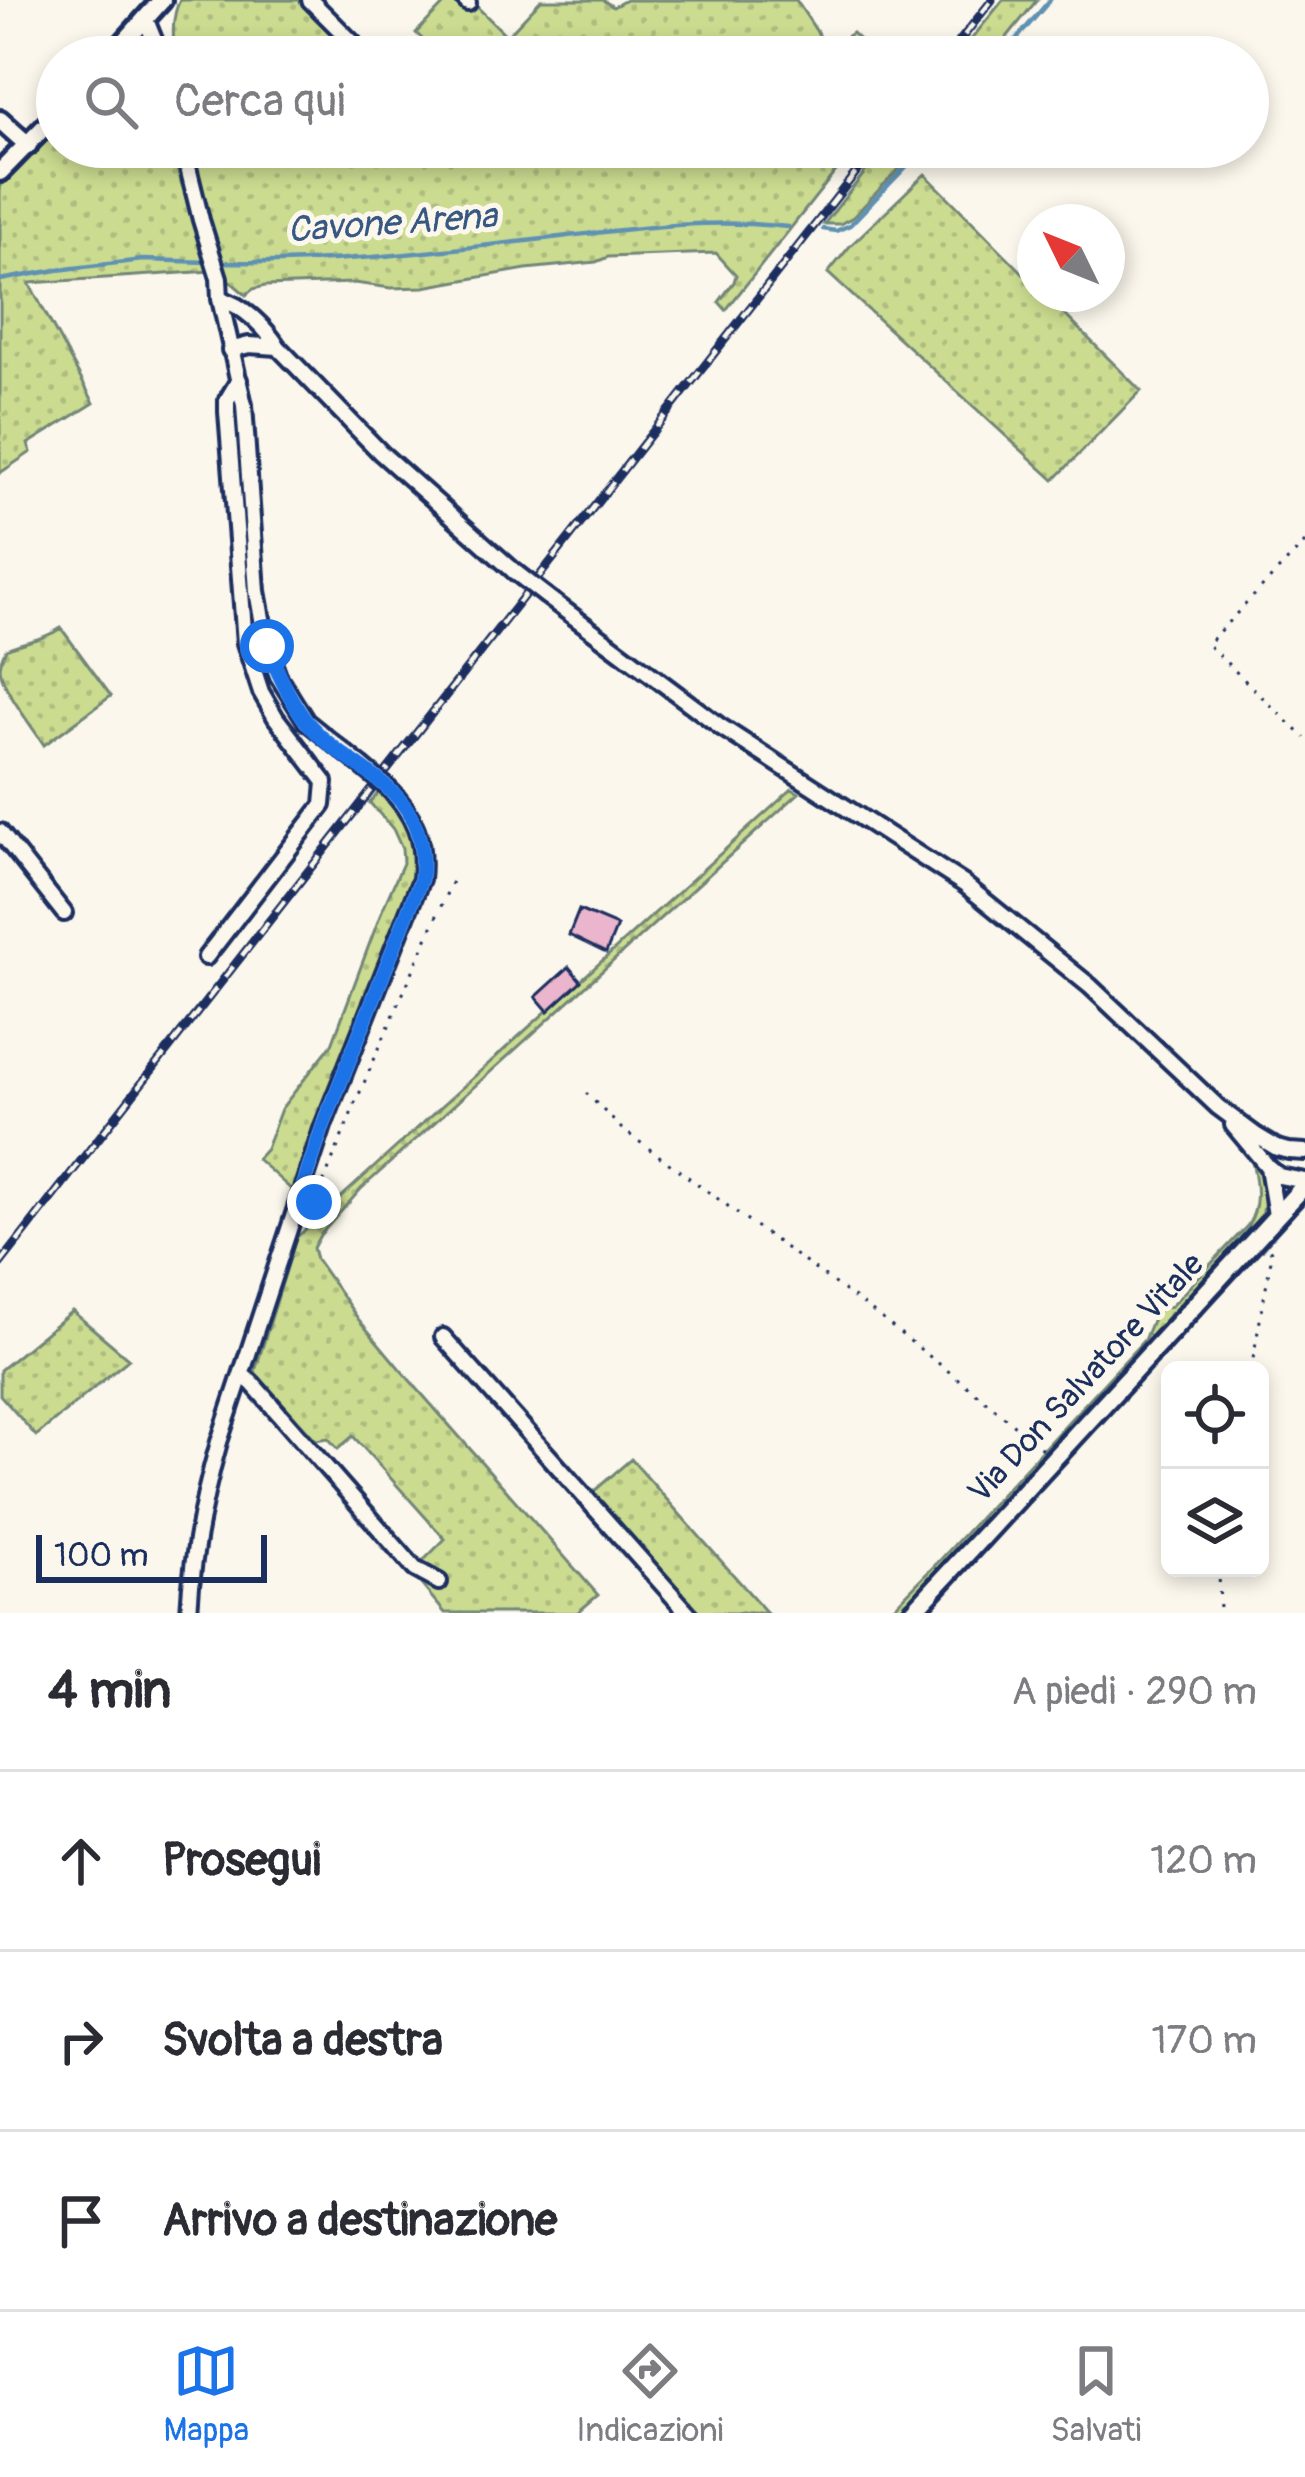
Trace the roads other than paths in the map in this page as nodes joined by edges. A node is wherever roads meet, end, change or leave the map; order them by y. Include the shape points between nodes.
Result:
1 (163, 0) edge
2 (310, 0) edge
3 (146, 20) junction
4 (131, 36) edge
5 (152, 36) edge
6 (346, 36) edge
7 (0, 120) edge
8 (36, 136) edge
9 (28, 145) junction
10 (188, 168) edge
11 (0, 172) edge
12 (220, 299) junction
13 (278, 347) junction
14 (230, 350) junction
15 (239, 380) junction
16 (0, 832) edge
17 (64, 914) dead end
18 (206, 957) dead end
19 (1218, 1107) junction
20 (1301, 1151) edge
21 (1268, 1168) junction
22 (1305, 1180) edge
23 (1276, 1215) junction
24 (442, 1337) dead end
25 (242, 1375) junction
26 (439, 1582) dead end
27 (189, 1613) edge
28 (688, 1613) edge
29 (912, 1613) edge

1 - 3 street
2 - 6 street
3 - 4 street
3 - 5 street
7 - 9 street
8 - 9 street
9 - 11 street
10 - 12 street
12 - 13 street
12 - 14 street
13 - 14 street
13 - 19 street, bridge via 514,572 721,728 979,895
14 - 15 street
15 - 18 street via 227,412 245,643 261,692 325,782 326,796
15 - 25 street, bridge via 256,591 278,676 306,721 409,812 423,857
16 - 17 street
19 - 20 street via 1277,1148
19 - 21 street
20 - 22 street
21 - 22 street
21 - 23 street
22 - 23 street, Via Don Salvatore Vitale
23 - 29 street, Via Don Salvatore Vitale
24 - 28 street
25 - 26 street via 416,1569
25 - 27 street via 206,1487

